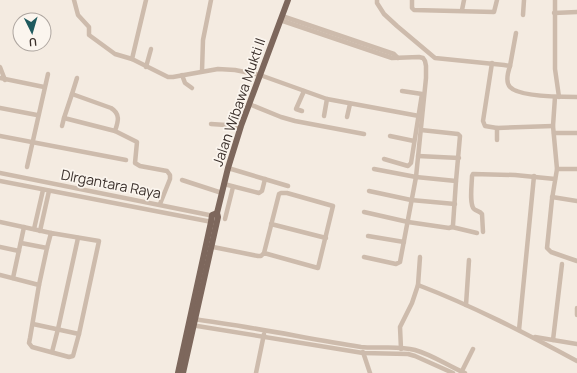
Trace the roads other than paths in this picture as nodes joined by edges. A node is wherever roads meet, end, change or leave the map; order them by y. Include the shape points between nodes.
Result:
1 (74, 0) edge
2 (146, 0) edge
3 (211, 0) edge
4 (288, 0) edge
5 (376, 0) edge
6 (412, 0) edge
7 (464, 0) edge
8 (497, 0) edge
9 (524, 0) edge
10 (555, 0) edge
11 (462, 10) junction
12 (577, 12) edge
13 (554, 13) junction
14 (522, 15) dead end
15 (281, 18) junction
16 (516, 33) dead end
17 (151, 49) dead end
18 (132, 59) junction
19 (492, 63) junction
20 (510, 66) junction
21 (146, 67) junction
22 (0, 68) edge
23 (202, 72) junction
24 (48, 74) dead end
25 (260, 75) junction
26 (182, 76) junction
27 (77, 78) dead end
28 (3, 79) edge
29 (44, 87) junction
30 (192, 88) dead end
31 (304, 91) junction
32 (402, 91) dead end
33 (72, 94) junction
34 (557, 97) junction
35 (577, 97) edge
36 (327, 99) junction
37 (249, 104) junction
38 (350, 104) junction
39 (0, 108) edge
40 (302, 111) dead end
41 (38, 115) junction
42 (324, 116) dead end
43 (419, 116) junction
44 (347, 117) dead end
45 (64, 118) junction
46 (211, 124) dead end
47 (62, 126) dead end
48 (241, 126) junction
49 (553, 126) junction
50 (498, 128) junction
51 (421, 130) junction
52 (115, 131) junction
53 (554, 133) junction
54 (577, 133) edge
55 (364, 134) dead end
56 (0, 136) edge
57 (390, 136) dead end
58 (497, 140) dead end
59 (414, 141) junction
60 (32, 142) junction
61 (418, 156) junction
62 (459, 158) junction
63 (384, 159) dead end
64 (126, 160) dead end
65 (27, 167) dead end
66 (228, 168) junction
67 (374, 169) dead end
68 (557, 169) junction
69 (577, 169) edge
70 (2, 174) edge
71 (534, 176) junction
72 (416, 178) junction
73 (265, 179) junction
74 (555, 179) junction
75 (182, 180) dead end
76 (1, 181) edge
77 (456, 181) junction
78 (224, 184) junction
79 (288, 186) dead end
80 (233, 187) junction
81 (78, 188) junction
82 (43, 190) junction
83 (49, 191) junction
84 (369, 191) dead end
85 (222, 193) junction
86 (76, 196) junction
87 (552, 197) junction
88 (412, 200) junction
89 (577, 201) edge
90 (160, 204) junction
91 (455, 204) junction
92 (186, 210) junction
93 (364, 212) dead end
94 (184, 216) junction
95 (215, 218) junction
96 (225, 219) dead end
97 (0, 222) edge
98 (408, 222) junction
99 (271, 224) junction
100 (24, 227) junction
101 (452, 227) junction
102 (34, 229) junction
103 (40, 231) junction
104 (483, 232) dead end
105 (51, 233) junction
106 (476, 233) dead end
107 (368, 236) dead end
108 (78, 238) junction
109 (326, 238) junction
110 (21, 242) junction
111 (404, 242) junction
112 (208, 246) junction
113 (0, 247) edge
114 (47, 248) junction
115 (20, 250) junction
116 (264, 253) junction
117 (420, 256) dead end
118 (364, 257) dead end
119 (469, 260) dead end
120 (577, 261) edge
121 (562, 264) dead end
122 (0, 275) edge
123 (14, 278) junction
124 (39, 285) junction
125 (418, 285) junction
126 (466, 305) junction
127 (577, 308) edge
128 (577, 315) edge
129 (191, 322) junction
130 (33, 324) junction
131 (58, 330) junction
132 (265, 330) junction
133 (519, 330) junction
134 (79, 334) junction
135 (263, 336) junction
136 (532, 337) junction
137 (553, 340) junction
138 (577, 344) edge
139 (362, 347) junction
140 (401, 347) junction
141 (472, 349) dead end
142 (52, 352) junction
143 (363, 353) junction
144 (402, 353) junction
145 (577, 361) edge
146 (462, 372) edge
147 (178, 373) edge
148 (183, 373) edge
149 (256, 373) edge
150 (370, 373) edge
151 (453, 373) edge

1 - 18 street via 78,15 89,27 89,35 115,54
2 - 18 street
3 - 23 street via 203,40
4 - 15 main road, Jalan Wibawa Mukti II
5 - 19 street via 384,14 435,58
6 - 11 street via 414,10
7 - 11 street
8 - 11 street via 494,12
9 - 14 street
10 - 13 street
12 - 13 street
13 - 34 street
15 - 25 main road, Jalan Wibawa Mukti II
15 - 51 street via 386,54 394,54 398,58 423,58 426,78
16 - 20 street
17 - 21 street
18 - 21 street
19 - 20 street
19 - 50 street via 483,121 485,126
20 - 34 street via 510,88 522,93
21 - 26 street via 168,77
22 - 28 street
23 - 25 street via 218,69
23 - 26 street
24 - 29 street
25 - 31 street
25 - 37 main road, Jalan Wibawa Mukti II
26 - 30 street via 185,83
27 - 33 street
28 - 29 street
29 - 41 street
31 - 36 street
31 - 40 street via 294,108
32 - 43 street via 422,94
33 - 45 street
33 - 52 street via 116,111 118,116
34 - 35 street
34 - 49 street
36 - 38 street
36 - 42 street
37 - 48 main road, Jalan Wibawa Mukti II
37 - 55 street via 295,121
38 - 43 street
38 - 44 street
39 - 41 street
41 - 60 street
43 - 59 street
45 - 47 street
45 - 52 street
46 - 48 street
48 - 66 main road, Jalan Wibawa Mukti II
49 - 50 street
49 - 53 street
50 - 58 street
51 - 61 street
51 - 62 street via 458,134
52 - 90 street via 137,142 135,163 167,171 170,175
53 - 54 street
53 - 68 street
56 - 60 street
57 - 59 street
59 - 63 street via 411,163 408,166
60 - 64 street
60 - 65 street
61 - 62 street
61 - 72 street
62 - 77 street
66 - 73 street
66 - 78 main road, Jalan Wibawa Mukti II
67 - 72 street
68 - 69 street
68 - 74 street
70 - 76 street
70 - 81 street, DIrgantara Raya
71 - 74 street
71 - 104 street via 472,175 472,205 482,214
71 - 133 street
72 - 77 street
72 - 88 street
73 - 79 street
73 - 80 street via 259,194
74 - 87 street
75 - 85 street
76 - 82 street, DIrgantara Raya
77 - 91 street
78 - 80 street
78 - 85 main road, Jalan Wibawa Mukti II
80 - 96 street
81 - 86 street
81 - 90 street, DIrgantara Raya
82 - 83 street, DIrgantara Raya
82 - 102 street
83 - 86 street, DIrgantara Raya
83 - 103 street
84 - 88 street
85 - 95 main road, Jalan Wibawa Mukti II
86 - 94 street, DIrgantara Raya
87 - 89 street
87 - 120 street via 547,248 551,252
88 - 91 street
88 - 98 street
90 - 92 street, DIrgantara Raya
91 - 101 street
92 - 94 street
92 - 95 street, DIrgantara Raya
93 - 98 street
94 - 95 street, DIrgantara Raya
95 - 112 main road, Jalan Wibawa Mukti II
97 - 100 street
98 - 101 street
98 - 111 street
99 - 109 street
99 - 109 street via 279,194 287,193 333,206
99 - 116 street
100 - 102 street
100 - 110 street
101 - 106 street
102 - 103 street
103 - 105 street
105 - 108 street
105 - 114 street
107 - 111 street
108 - 131 street
108 - 134 street via 99,241
109 - 116 street via 318,268
110 - 114 street
110 - 115 street
111 - 118 street via 400,262 396,264
112 - 116 street via 258,256
112 - 129 main road, Jalan Wibawa Mukti II
113 - 115 street
114 - 124 street
115 - 123 street
117 - 125 street
119 - 126 street
121 - 137 street
122 - 123 street
123 - 124 street
124 - 130 street
125 - 126 street
125 - 140 street via 400,327
126 - 133 street
127 - 128 street
129 - 132 street
129 - 135 street
129 - 147 main road, Jalan Wibawa Mukti II
129 - 148 main road, Jalan Wibawa Mukti II
130 - 131 street
130 - 142 street via 30,338 32,348
131 - 134 street
131 - 142 street
132 - 135 street
132 - 139 street
133 - 136 street
134 - 142 street via 73,356
135 - 143 street
135 - 149 street
136 - 137 street
136 - 145 street
137 - 138 street
139 - 140 street
139 - 143 street
140 - 144 street
140 - 146 street via 416,350
141 - 146 street
143 - 144 street
143 - 150 street
144 - 151 street

